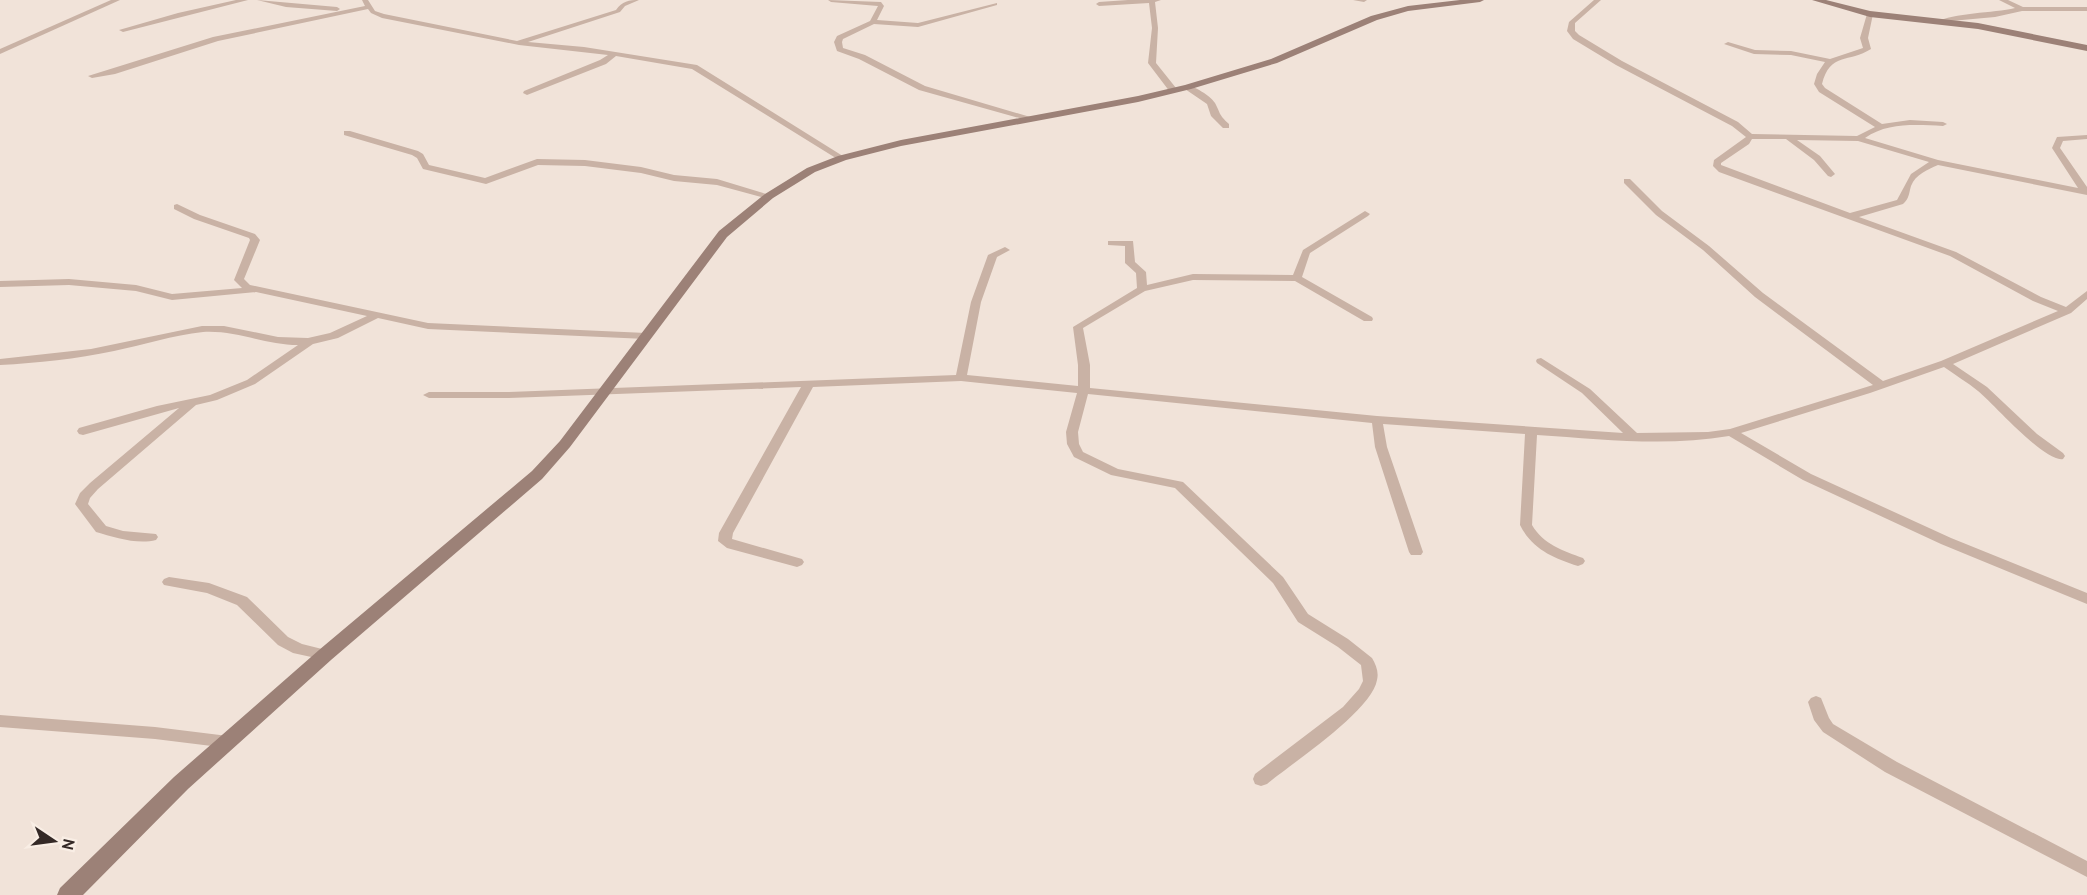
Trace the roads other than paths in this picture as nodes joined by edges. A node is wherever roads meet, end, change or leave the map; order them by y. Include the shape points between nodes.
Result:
1 (117, 0) edge
2 (239, 0) edge
3 (245, 0) edge
4 (260, 0) edge
5 (636, 0) edge
6 (831, 0) edge
7 (1356, 0) edge
8 (1364, 0) edge
9 (1480, 0) edge
10 (1598, 0) edge
11 (1816, 0) edge
12 (2002, 0) edge
13 (1155, 1) edge
14 (367, 4) edge
15 (995, 4) dead end
16 (1099, 4) dead end
17 (359, 9) junction
18 (2022, 9) junction
19 (2087, 9) edge
20 (1870, 14) junction
21 (873, 22) junction
22 (1940, 22) junction
23 (123, 30) dead end
24 (519, 43) junction
25 (1728, 44) dead end
26 (2087, 48) edge
27 (0, 52) edge
28 (613, 55) junction
29 (1830, 61) junction
30 (92, 76) dead end
31 (1188, 87) junction
32 (1173, 90) junction
33 (527, 93) dead end
34 (1033, 119) junction
35 (1943, 124) dead end
36 (1226, 126) dead end
37 (1881, 127) junction
38 (347, 133) dead end
39 (1750, 136) junction
40 (2087, 137) edge
41 (1789, 138) junction
42 (1859, 139) junction
43 (842, 158) junction
44 (1937, 162) junction
45 (1831, 174) dead end
46 (1627, 181) dead end
47 (2086, 192) edge
48 (769, 196) junction
49 (177, 207) dead end
50 (1365, 214) dead end
51 (1848, 217) junction
52 (1111, 243) dead end
53 (1005, 250) dead end
54 (1297, 278) junction
55 (0, 284) edge
56 (258, 289) junction
57 (1142, 289) junction
58 (2087, 294) edge
59 (2067, 311) junction
60 (377, 315) junction
61 (1368, 320) dead end
62 (646, 336) junction
63 (308, 343) junction
64 (1541, 361) dead end
65 (0, 362) edge
66 (1945, 363) junction
67 (962, 378) junction
68 (809, 384) junction
69 (1881, 385) junction
70 (1084, 390) junction
71 (606, 391) junction
72 (429, 395) dead end
73 (192, 403) junction
74 (1377, 420) junction
75 (83, 431) dead end
76 (1531, 431) junction
77 (1731, 432) junction
78 (1634, 437) junction
79 (2059, 456) dead end
80 (151, 537) dead end
81 (1416, 552) dead end
82 (1578, 561) dead end
83 (797, 562) dead end
84 (169, 582) dead end
85 (2087, 599) edge
86 (325, 655) junction
87 (1816, 702) dead end
88 (0, 722) edge
89 (228, 742) junction
90 (1261, 779) dead end
91 (2087, 869) edge
92 (68, 895) edge

1 - 27 street
2 - 3 street
2 - 23 street
4 - 17 street
5 - 24 street via 622,5 618,11
6 - 21 street via 879,3
7 - 8 street
9 - 31 street via 1408,9 1374,18 1274,61
10 - 39 street via 1572,22 1571,31 1576,37 1735,124
11 - 20 street
12 - 18 street
13 - 16 street
13 - 32 street via 1152,63
14 - 17 street
14 - 24 street via 382,16
15 - 21 street via 918,25
17 - 30 street via 216,39
18 - 19 street
18 - 22 street
20 - 22 street
20 - 29 street via 1864,38 1867,49
21 - 34 street via 840,38 838,47 922,87
22 - 26 street
24 - 28 street
25 - 29 street via 1754,52 1791,53
28 - 33 street
28 - 43 street via 694,67
29 - 37 street via 1821,72 1818,84 1822,90
31 - 32 street
31 - 36 street via 1211,104 1215,116
32 - 34 street
34 - 43 street
35 - 37 street via 1918,122
37 - 42 street
38 - 48 street via 415,153 426,167 486,181 537,162 573,162 717,182
39 - 41 street
39 - 51 street via 1717,162 1718,166 1732,176
40 - 47 street via 2060,139 2056,148
41 - 42 street
41 - 45 street via 1817,158
42 - 44 street
43 - 48 street via 811,170
44 - 47 street
44 - 51 street via 1909,180 1900,202
46 - 69 street via 1659,213 1759,295
48 - 62 street via 723,234
49 - 56 street via 252,236 255,240 239,280
50 - 54 street via 1306,252
51 - 59 street via 1977,265
52 - 57 street via 1130,243 1130,262 1141,272
53 - 67 street via 993,255 976,302
54 - 57 street via 1193,277
54 - 61 street
55 - 56 street via 69,282 136,288 172,297
56 - 60 street
57 - 70 street via 1078,327
58 - 59 street
59 - 66 street
60 - 62 street via 428,326
60 - 63 street
62 - 71 street
63 - 65 street via 220,328 201,329 103,351
63 - 73 street via 251,382
64 - 78 street via 1586,391
66 - 69 street
66 - 79 street via 1983,389
67 - 68 street
67 - 70 street
68 - 71 street
68 - 83 street via 725,541
69 - 77 street
70 - 74 street
70 - 90 street via 1072,432 1072,444 1078,454 1115,472 1179,485 1278,580 1303,618 1367,662 1370,681 1348,711
71 - 72 street
71 - 86 street via 537,474
73 - 75 street
73 - 80 street via 93,486 81,504 101,529
74 - 76 street
74 - 81 street via 1381,447
76 - 78 street
76 - 82 street via 1526,525 1530,536 1541,545
77 - 78 street
77 - 85 street via 1807,477
84 - 86 street via 209,588 242,601 283,641
86 - 89 street
87 - 91 street via 1828,728 1855,745
88 - 89 street via 155,732
89 - 92 street

